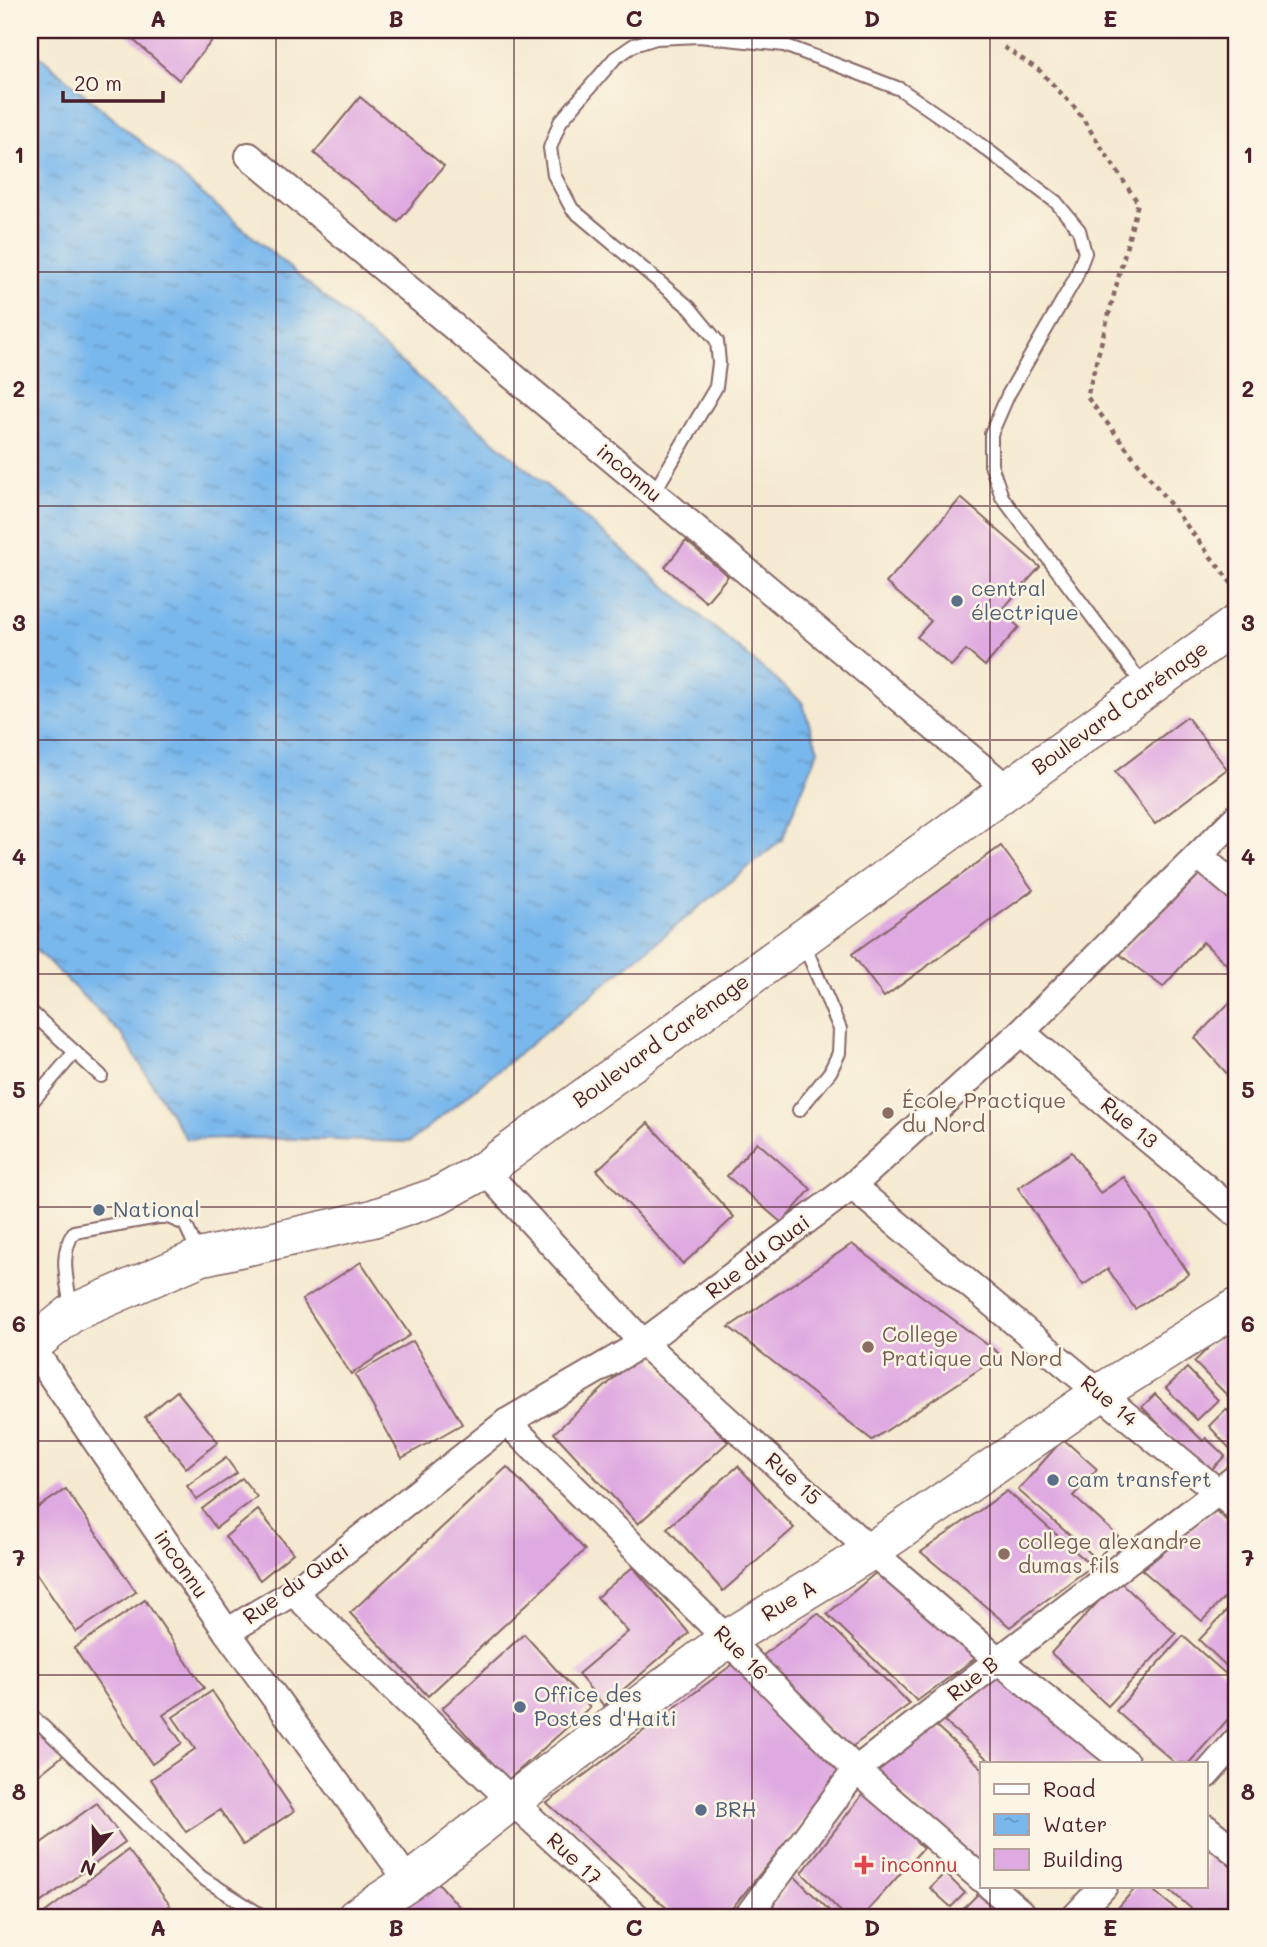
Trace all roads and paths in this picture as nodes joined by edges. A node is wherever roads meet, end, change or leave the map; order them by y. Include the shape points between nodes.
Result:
1 (1004, 47) dead end
2 (249, 156) dead end
3 (653, 494) junction
4 (1237, 592) edge
5 (1237, 623) edge
6 (1147, 689) junction
7 (1009, 790) junction
8 (1237, 817) edge
9 (1199, 856) junction
10 (1237, 888) edge
11 (802, 939) junction
12 (30, 1011) edge
13 (1021, 1032) junction
14 (75, 1052) junction
15 (102, 1076) dead end
16 (30, 1104) edge
17 (799, 1110) dead end
18 (484, 1170) junction
19 (852, 1186) junction
20 (1237, 1214) edge
21 (201, 1257) junction
22 (1237, 1307) edge
23 (72, 1313) junction
24 (643, 1343) junction
25 (30, 1346) edge
26 (1100, 1393) junction
27 (507, 1422) junction
28 (1231, 1492) edge
29 (871, 1550) junction
30 (293, 1592) junction
31 (227, 1632) junction
32 (727, 1639) junction
33 (998, 1660) junction
34 (30, 1714) edge
35 (1237, 1740) edge
36 (1125, 1762) edge
37 (856, 1770) junction
38 (1208, 1772) edge
39 (512, 1801) junction
40 (1208, 1830) edge
41 (1237, 1853) edge
42 (980, 1877) edge
43 (409, 1882) junction
44 (992, 1888) edge
45 (1102, 1888) edge
46 (264, 1917) edge
47 (356, 1917) edge
48 (637, 1917) edge
49 (747, 1917) edge
50 (1026, 1917) edge
51 (1075, 1917) edge

1 - 4 path via 1040,71 1077,110 1138,203 1087,397
2 - 3 street, inconnu
3 - 6 lane via 716,387 717,341 690,308 572,209 554,175 550,148 560,122 615,58 634,45 656,38 699,36 784,45 900,89 1056,202 1079,230 1085,253 1075,279 1008,395 991,434 991,465 1002,497
3 - 7 street, inconnu
5 - 6 street, Boulevard Carénage
6 - 7 street, Boulevard Carénage
7 - 11 street, Boulevard Carénage
8 - 9 street, Rue du Quai
9 - 10 street
9 - 13 street, Rue du Quai
11 - 17 lane via 840,1029 835,1063
11 - 18 street, Boulevard Carénage
12 - 14 lane
13 - 19 street, Rue du Quai
13 - 20 street, Rue 13
14 - 15 lane
14 - 16 lane
18 - 21 street, Boulevard Carénage via 438,1196 371,1219
18 - 24 street, Rue 15
19 - 24 street, Rue du Quai
19 - 26 street, Rue 14
21 - 23 street, Boulevard Carénage
21 - 23 lane via 185,1224 168,1216 74,1232 64,1256
22 - 26 street, Rue A
23 - 25 street, Boulevard Carénage
24 - 27 street, Rue du Quai
24 - 29 street, Rue 15
25 - 31 street, inconnu
26 - 28 street, Rue 14
26 - 29 street, Rue A
27 - 30 street, Rue du Quai
27 - 32 street, Rue 16
28 - 33 street, Rue B
29 - 32 street, Rue A
29 - 33 street, Rue 15
30 - 31 street, Rue du Quai
30 - 39 street
31 - 43 street, inconnu
32 - 37 street, Rue 16
32 - 39 street, Rue A
33 - 36 street, Rue 15
33 - 37 street, Rue B
34 - 46 lane via 201,1877
35 - 38 street
37 - 42 street, Rue 16
37 - 49 street, Rue B
39 - 43 street, Rue A
39 - 48 street, Rue 17
40 - 41 street
43 - 47 street, Rue A
44 - 50 street
45 - 51 street

